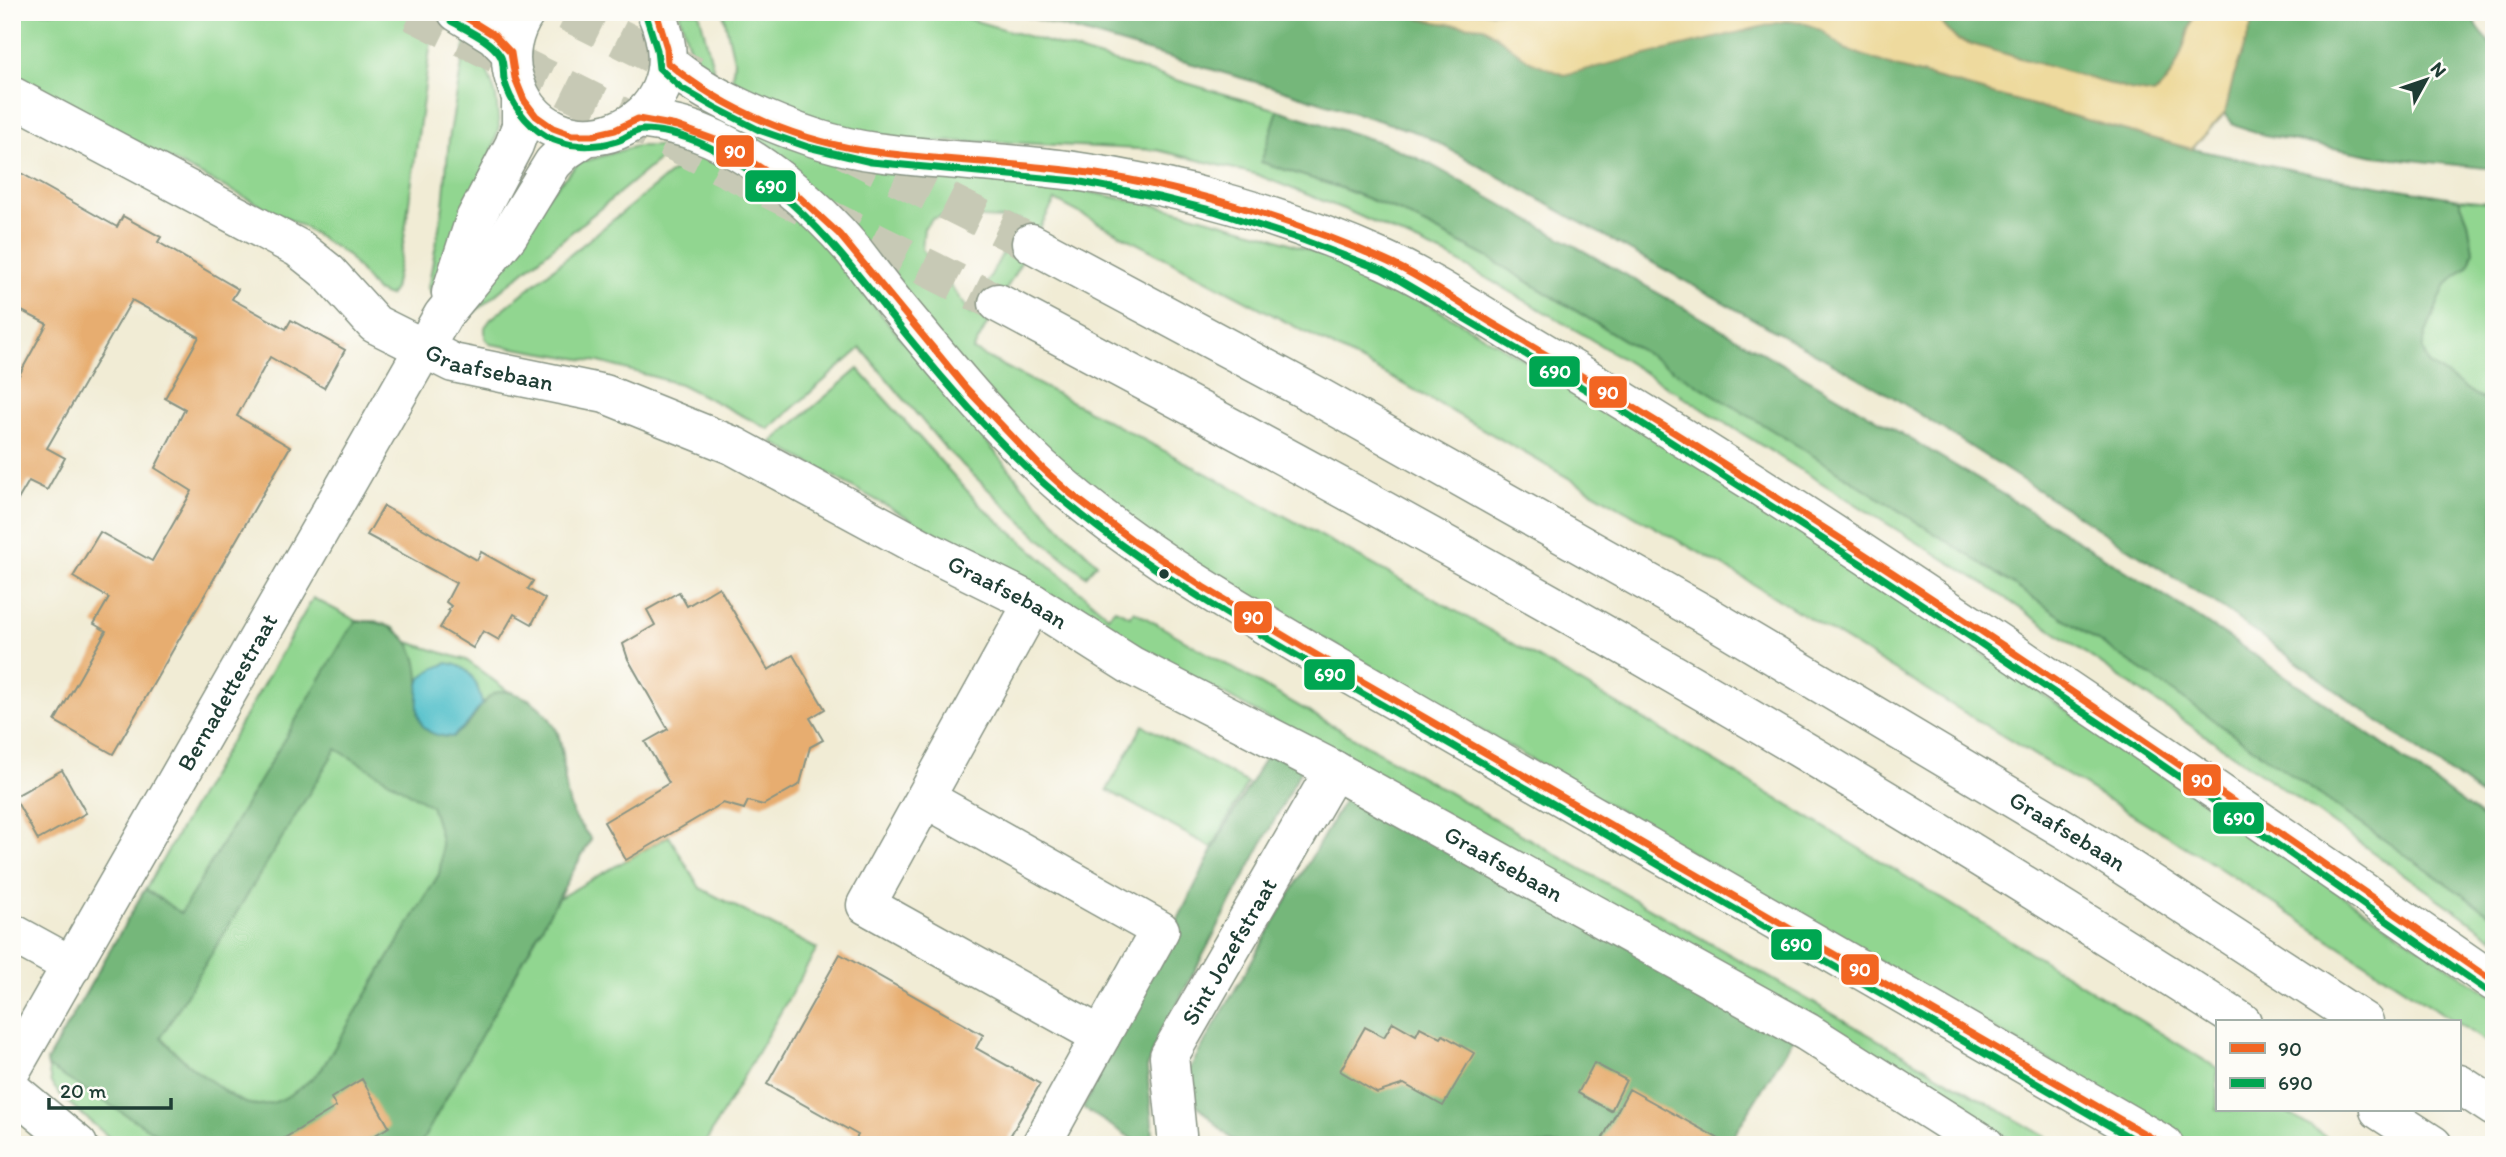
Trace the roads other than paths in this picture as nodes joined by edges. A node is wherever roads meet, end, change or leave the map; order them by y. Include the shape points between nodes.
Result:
1 (457, 12) edge
2 (526, 12) edge
3 (657, 13) edge
4 (511, 53) junction
5 (668, 63) junction
6 (12, 96) edge
7 (521, 97) junction
8 (638, 119) junction
9 (586, 136) junction
10 (1031, 243) tunnel mouth
11 (998, 303) tunnel mouth
12 (443, 315) junction
13 (424, 349) junction
14 (1033, 603) junction
15 (1334, 770) junction
16 (925, 798) junction
17 (12, 933) edge
18 (72, 966) junction
19 (2494, 982) edge
20 (2239, 1020) edge
21 (2361, 1020) edge
22 (1101, 1036) junction
23 (12, 1069) edge
24 (2460, 1085) edge
25 (12, 1090) edge
26 (2494, 1107) edge
27 (2382, 1112) edge
28 (78, 1145) edge
29 (1041, 1145) edge
30 (1178, 1145) edge
31 (1984, 1145) edge
32 (2164, 1145) edge
33 (2433, 1145) edge

1 - 4 main road via 494,34
2 - 4 main road
3 - 5 main road
4 - 7 main road
5 - 8 main road via 663,85
5 - 19 main road via 719,98 810,137 872,152 1077,171 1160,187 1303,229 1387,261 1629,403 1869,556
6 - 13 main road, Graafsebaan via 298,248 328,272 374,324
7 - 9 main road via 548,125
7 - 12 main road, Bernadettestraat via 521,126 475,219
8 - 9 main road via 605,135
8 - 32 main road via 702,133 744,155 806,203 852,249 895,304 1041,467 1109,524 1175,569
9 - 12 main road, Bernadettestraat via 554,163 508,236
10 - 21 main road, Graafsebaan via 1317,396 1711,618 2103,852
11 - 20 main road via 1282,454 1676,676 2061,906
12 - 13 main road, Bernadettestraat
13 - 14 main road, Graafsebaan via 453,363 605,394 734,446
13 - 18 main road, Bernadettestraat
14 - 15 main road, Graafsebaan via 1132,666
14 - 16 main road
15 - 30 main road, Sint Jozefstraat via 1169,1056
15 - 31 main road, Graafsebaan via 1807,1032
16 - 22 main road via 1160,930
16 - 22 main road via 866,905
17 - 18 main road
18 - 23 main road, Bernadettestraat
22 - 29 main road
24 - 26 main road
25 - 28 main road
27 - 33 main road

